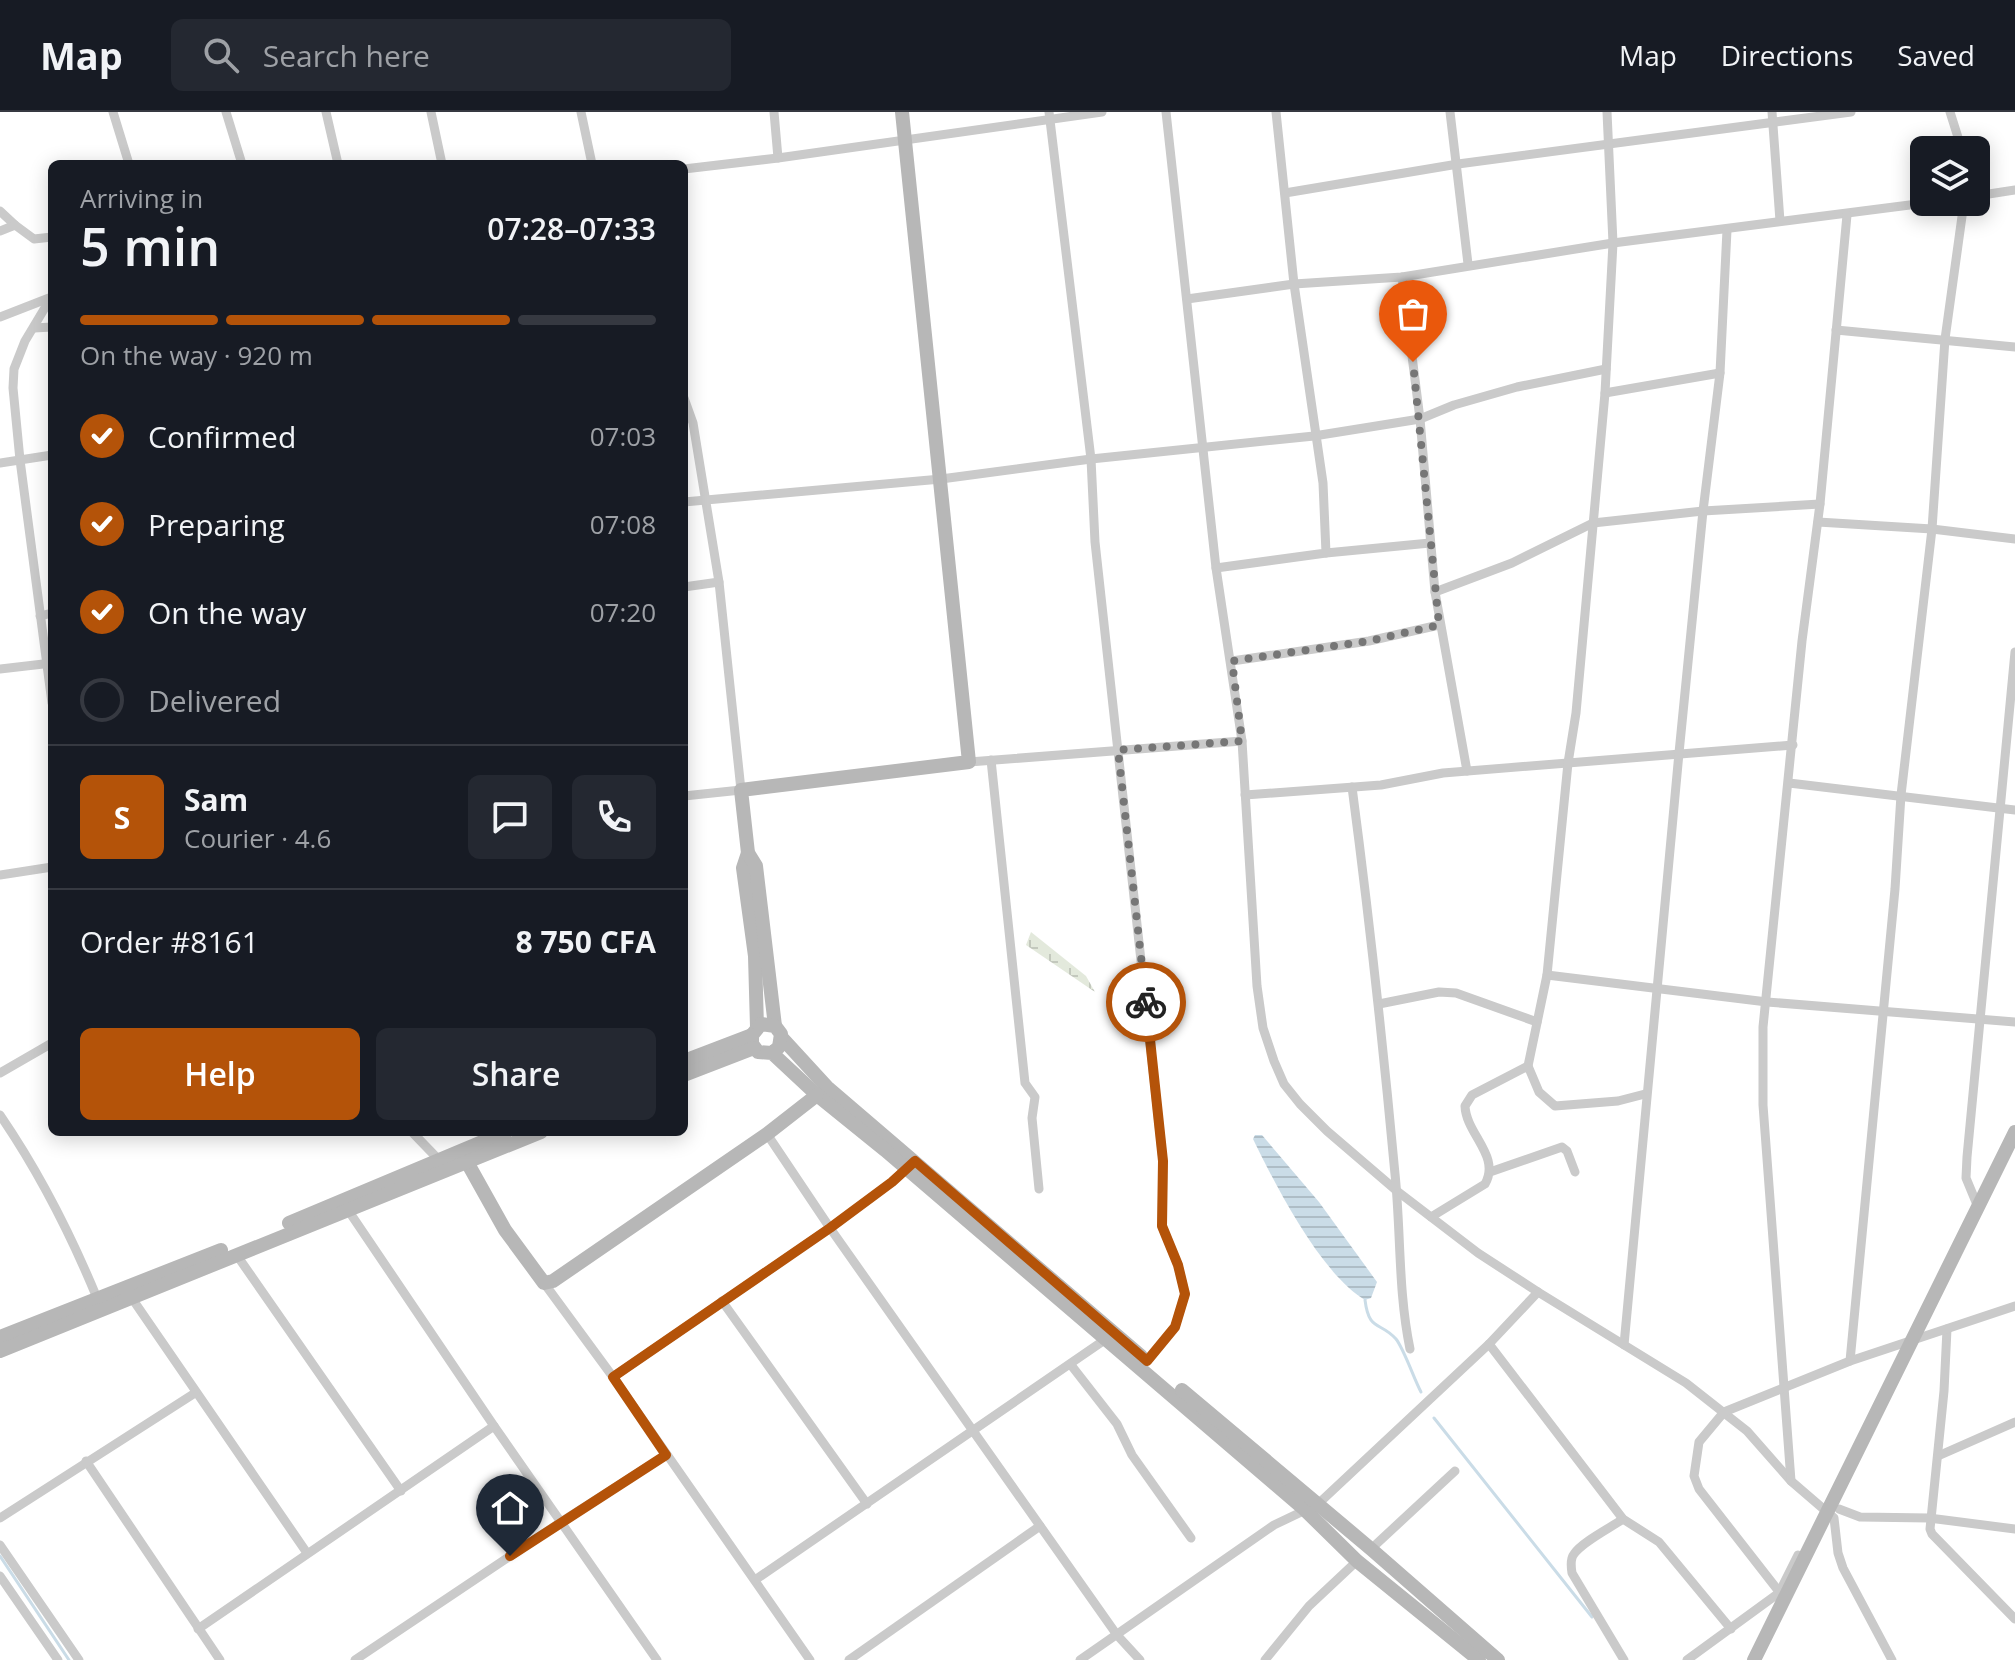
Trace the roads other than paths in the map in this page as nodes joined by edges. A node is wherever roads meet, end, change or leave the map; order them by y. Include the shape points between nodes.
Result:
1 (113, 112) edge
2 (226, 112) edge
3 (326, 112) edge
4 (431, 112) edge
5 (581, 112) edge
6 (774, 112) edge
7 (902, 112) edge
8 (1102, 112) edge
9 (1166, 112) edge
10 (1276, 112) edge
11 (1450, 112) edge
12 (1607, 112) edge
13 (1851, 112) edge
14 (1950, 112) edge
15 (1050, 116) edge
16 (1773, 117) edge
17 (1958, 136) edge
18 (905, 138) junction
19 (1607, 145) junction
20 (778, 158) junction
21 (128, 160) edge
22 (241, 160) edge
23 (337, 160) edge
24 (441, 160) edge
25 (591, 160) edge
26 (1458, 164) junction
27 (688, 169) edge
28 (2015, 190) edge
29 (1285, 193) junction
30 (1990, 194) edge
31 (1910, 205) edge
32 (0, 211) edge
33 (1847, 215) junction
34 (1962, 216) edge
35 (1780, 221) junction
36 (15, 225) junction
37 (1727, 230) junction
38 (0, 231) edge
39 (48, 237) edge
40 (1613, 243) junction
41 (1468, 264) junction
42 (1402, 277) junction
43 (1294, 284) junction
44 (48, 298) edge
45 (1187, 299) junction
46 (48, 301) edge
47 (0, 317) edge
48 (48, 327) edge
49 (34, 328) junction
50 (1836, 330) junction
51 (1945, 339) junction
52 (2015, 347) edge
53 (1606, 369) junction
54 (1720, 373) junction
55 (1605, 393) junction
56 (688, 409) edge
57 (1420, 419) junction
58 (1314, 436) junction
59 (1203, 447) junction
60 (48, 456) edge
61 (1091, 459) junction
62 (20, 460) junction
63 (0, 463) edge
64 (941, 479) junction
65 (707, 501) junction
66 (688, 502) edge
67 (1820, 504) junction
68 (1703, 511) junction
69 (1818, 522) junction
70 (1593, 523) junction
71 (1932, 529) junction
72 (2015, 539) edge
73 (1430, 543) junction
74 (1326, 553) junction
75 (1216, 568) junction
76 (719, 582) junction
77 (688, 586) edge
78 (1435, 592) junction
79 (48, 614) edge
80 (40, 616) junction
81 (1439, 625) junction
82 (2015, 652) edge
83 (48, 659) edge
84 (1232, 661) junction
85 (48, 664) edge
86 (0, 669) edge
87 (1242, 741) junction
88 (1793, 745) junction
89 (1118, 750) junction
90 (1679, 753) junction
91 (991, 760) junction
92 (969, 762) junction
93 (1568, 763) junction
94 (1467, 771) junction
95 (1789, 783) junction
96 (1352, 787) junction
97 (741, 790) junction
98 (1245, 795) junction
99 (1901, 795) junction
100 (688, 796) edge
101 (1998, 809) junction
102 (2015, 810) edge
103 (748, 853) junction
104 (48, 868) edge
105 (0, 875) edge
106 (1547, 975) junction
107 (1656, 987) junction
108 (1767, 1002) junction
109 (1379, 1004) junction
110 (1882, 1011) junction
111 (1980, 1019) junction
112 (1537, 1022) junction
113 (2015, 1022) edge
114 (778, 1032) junction
115 (754, 1037) junction
116 (48, 1045) edge
117 (772, 1053) junction
118 (688, 1060) edge
119 (1528, 1066) junction
120 (0, 1073) edge
121 (688, 1073) edge
122 (1645, 1094) junction
123 (817, 1095) junction
124 (0, 1115) edge
125 (2015, 1132) edge
126 (767, 1134) junction
127 (416, 1136) edge
128 (497, 1136) edge
129 (531, 1136) edge
130 (2015, 1151) edge
131 (440, 1161) junction
132 (467, 1162) junction
133 (911, 1165) junction
134 (1490, 1172) junction
135 (1575, 1172) dead end
136 (1039, 1189) dead end
137 (1397, 1191) junction
138 (1978, 1207) junction
139 (348, 1210) junction
140 (1431, 1217) junction
141 (830, 1228) junction
142 (236, 1254) junction
143 (544, 1283) junction
144 (128, 1292) junction
145 (1538, 1292) junction
146 (97, 1298) junction
147 (722, 1301) junction
148 (2015, 1306) edge
149 (1947, 1329) junction
150 (0, 1337) edge
151 (1106, 1339) junction
152 (1918, 1339) junction
153 (1489, 1344) junction
154 (1624, 1345) junction
155 (1410, 1349) dead end
156 (0, 1351) edge
157 (1147, 1361) junction
158 (1850, 1361) junction
159 (1071, 1365) junction
160 (613, 1377) junction
161 (1783, 1388) junction
162 (195, 1393) junction
163 (1724, 1412) junction
164 (2015, 1422) edge
165 (494, 1426) junction
166 (973, 1430) junction
167 (666, 1455) junction
168 (1938, 1456) junction
169 (86, 1461) junction
170 (1455, 1471) dead end
171 (1791, 1481) junction
172 (401, 1491) junction
173 (867, 1504) junction
174 (1311, 1506) junction
175 (1830, 1512) junction
176 (0, 1518) edge
177 (1929, 1518) junction
178 (1623, 1519) junction
179 (561, 1522) junction
180 (1040, 1526) junction
181 (2015, 1529) edge
182 (1191, 1538) dead end
183 (0, 1545) edge
184 (1371, 1549) junction
185 (307, 1553) junction
186 (1357, 1561) junction
187 (0, 1576) edge
188 (755, 1580) junction
189 (1782, 1596) junction
190 (2015, 1619) edge
191 (198, 1629) junction
192 (1731, 1629) junction
193 (1117, 1635) junction
194 (1888, 1657) edge
195 (58, 1660) edge
196 (79, 1660) edge
197 (220, 1660) edge
198 (355, 1660) edge
199 (657, 1660) edge
200 (810, 1660) edge
201 (849, 1660) edge
202 (1080, 1660) edge
203 (1140, 1660) edge
204 (1265, 1660) edge
205 (1479, 1660) edge
206 (1498, 1660) edge
207 (1624, 1660) edge
208 (1687, 1660) edge
209 (1754, 1660) edge
210 (1764, 1660) edge

1 - 21 street
2 - 22 street
3 - 23 street
4 - 24 street
5 - 25 street
6 - 20 street
7 - 18 street
8 - 15 street
9 - 45 street
10 - 29 street
11 - 26 street
12 - 19 street
13 - 16 street
14 - 17 street
15 - 18 street
15 - 61 street
16 - 19 street
16 - 35 street
18 - 20 street
18 - 64 street
19 - 26 street
19 - 40 street
20 - 27 street
26 - 29 street
26 - 41 street
28 - 30 street
29 - 43 street
31 - 33 street
32 - 36 street
33 - 35 street
33 - 50 street
34 - 51 street
35 - 37 street
36 - 38 street
36 - 39 street via 34,239
37 - 40 street
37 - 54 street
40 - 41 street
40 - 53 street
41 - 42 street
42 - 43 street
42 - 57 street
43 - 45 street
43 - 58 street
44 - 47 street
45 - 59 street
46 - 49 street
48 - 49 street
49 - 62 street via 14,369
50 - 51 street
50 - 67 street
51 - 52 street
51 - 71 street
53 - 55 street
53 - 57 street via 1517,387
54 - 55 street
54 - 68 street
55 - 70 street
56 - 65 street
57 - 58 street
57 - 73 street
58 - 59 street
58 - 74 street via 1323,483
59 - 61 street
59 - 75 street
60 - 62 street
61 - 64 street
61 - 89 street
62 - 63 street
62 - 80 street
64 - 65 street
64 - 92 street
65 - 66 street
65 - 76 street
67 - 68 street
67 - 69 street
68 - 70 street
68 - 90 street
69 - 71 street
69 - 88 street
70 - 78 street via 1512,563
70 - 93 street
71 - 72 street
71 - 99 street
73 - 74 street
73 - 78 street
74 - 75 street
75 - 84 street
76 - 77 street
76 - 97 street
78 - 81 street
79 - 80 street
80 - 83 street
81 - 84 street
81 - 94 street
82 - 101 street
84 - 87 street
85 - 86 street
87 - 89 street
87 - 98 street
88 - 90 street
88 - 95 street
89 - 91 street
89 - 157 street via 1163,1161 1162,1226 1185,1294 1175,1327
90 - 93 street
90 - 107 street
91 - 92 street
91 - 136 street via 1025,1083 1035,1097
92 - 97 street
93 - 94 street
93 - 106 street
94 - 96 street
95 - 99 street
95 - 108 street
96 - 98 street
96 - 109 street
97 - 100 street
97 - 103 street
98 - 137 street via 1257,986 1274,1061 1300,1104
99 - 101 street
99 - 110 street
101 - 102 street
101 - 111 street
103 - 114 street via 756,866
103 - 115 street via 743,868 755,956
104 - 105 street
106 - 107 street
106 - 112 street
107 - 108 street
107 - 122 street
108 - 110 street
108 - 161 street via 1763,1105
109 - 112 street via 1456,993
109 - 137 street
110 - 111 street
110 - 158 street
111 - 113 street
111 - 138 street via 1966,1178
112 - 119 street
114 - 115 street via 766,1023
114 - 117 street via 779,1047
114 - 133 street via 820,1080
115 - 117 street via 762,1054
115 - 118 street
115 - 121 street
116 - 120 street
117 - 123 street
119 - 122 street via 1539,1092 1555,1106
119 - 134 street via 1467,1100 1465,1113
122 - 154 street
123 - 126 street
123 - 133 street
124 - 146 street via 71,1239
125 - 138 street
126 - 141 street
126 - 143 street via 569,1272
127 - 131 street
128 - 131 street
129 - 132 street
130 - 152 street
131 - 144 street
132 - 139 street
132 - 143 street via 505,1230
133 - 141 street
133 - 151 street
133 - 157 street
134 - 135 street via 1562,1147
134 - 140 street via 1485,1184
137 - 140 street
137 - 155 street via 1400,1284
138 - 152 street
139 - 142 street
139 - 165 street
140 - 145 street
141 - 147 street
141 - 166 street
142 - 144 street
142 - 172 street
143 - 160 street
144 - 146 street
144 - 156 street
144 - 162 street
145 - 153 street
145 - 154 street
146 - 150 street
147 - 160 street
147 - 173 street
148 - 149 street
149 - 152 street
149 - 168 street
151 - 159 street
151 - 174 street
152 - 158 street
152 - 175 street
153 - 174 street via 1380,1449
153 - 178 street
154 - 163 street
157 - 174 street
158 - 161 street
159 - 166 street
159 - 182 street via 1110,1414 1132,1455
160 - 167 street
161 - 163 street
161 - 171 street
162 - 169 street
162 - 185 street
163 - 171 street
163 - 189 street via 1699,1442 1694,1476
164 - 168 street
165 - 172 street
165 - 179 street
166 - 173 street
166 - 180 street
167 - 179 street
167 - 188 street
168 - 177 street
169 - 176 street
169 - 191 street
170 - 184 street
171 - 175 street
172 - 185 street
173 - 188 street
174 - 184 street
174 - 186 street
174 - 193 street via 1274,1525
175 - 177 street
175 - 189 street
175 - 194 street via 1843,1568
175 - 210 street
177 - 181 street
177 - 190 street via 1932,1534
178 - 192 street via 1659,1542
178 - 207 street via 1573,1554 1570,1563
179 - 198 street
179 - 199 street
180 - 193 street
180 - 201 street
183 - 196 street
184 - 206 street
185 - 191 street
186 - 204 street via 1309,1606
186 - 205 street
187 - 195 street
188 - 200 street
189 - 192 street
189 - 209 street
191 - 197 street
192 - 208 street
193 - 202 street
193 - 203 street

